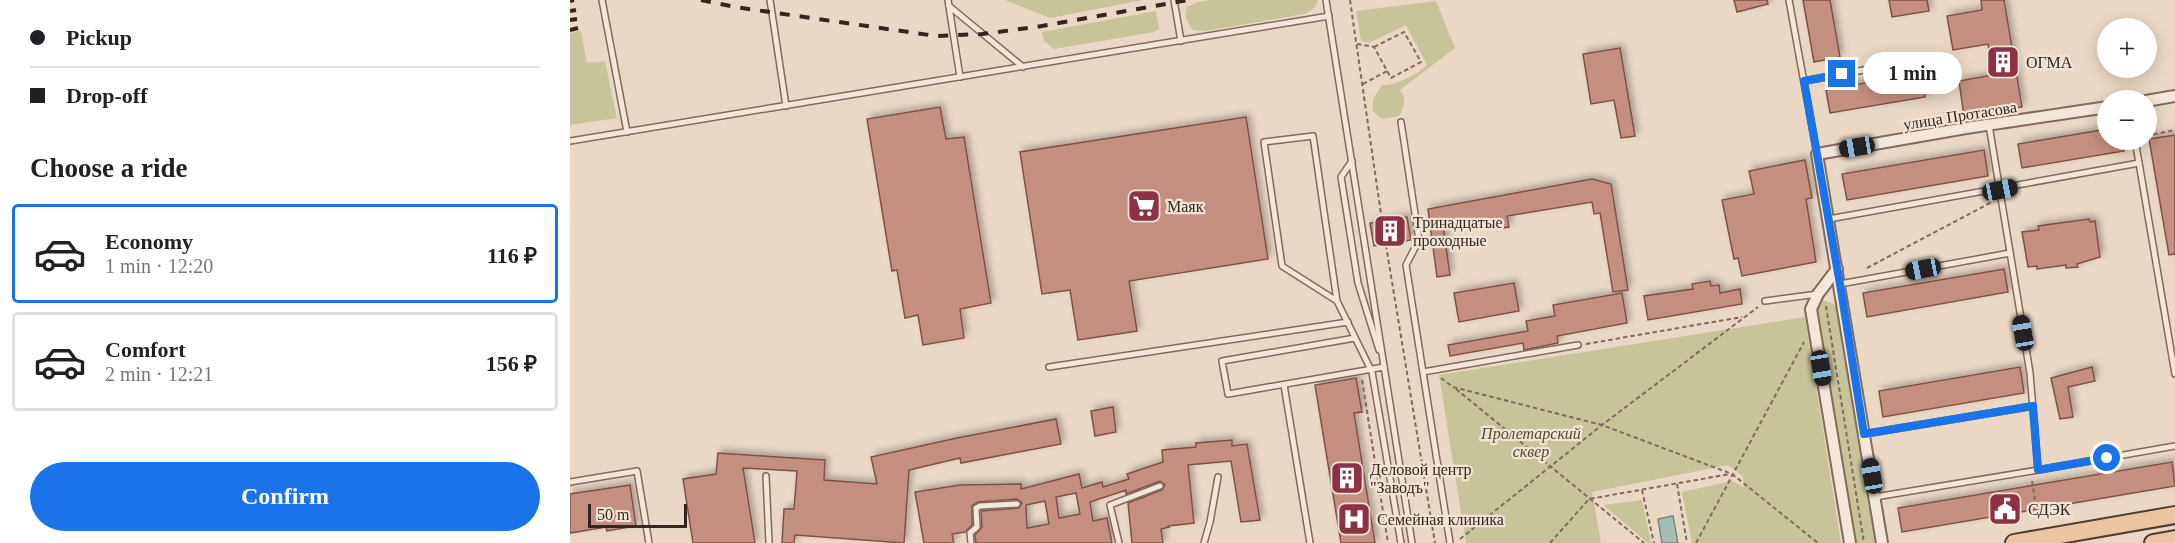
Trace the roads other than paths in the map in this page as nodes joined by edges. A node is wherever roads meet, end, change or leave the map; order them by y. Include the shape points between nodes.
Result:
1 (602, 0) edge
2 (770, 0) edge
3 (1174, 0) edge
4 (1326, 0) edge
5 (1789, 0) edge
6 (948, 3) edge
7 (1329, 16) junction
8 (1181, 40) junction
9 (1923, 59) dead end
10 (1023, 67) junction
11 (960, 77) junction
12 (1804, 81) junction
13 (2175, 96) edge
14 (2157, 99) edge
15 (786, 106) junction
16 (2097, 109) edge
17 (1401, 122) dead end
18 (1989, 125) junction
19 (627, 132) junction
20 (570, 141) edge
21 (2137, 150) edge
22 (1817, 154) junction
23 (1352, 161) junction
24 (2139, 163) junction
25 (2000, 190) junction
26 (1829, 219) junction
27 (2010, 253) junction
28 (1838, 269) junction
29 (1840, 284) junction
30 (1820, 290) junction
31 (1765, 301) road end
32 (1337, 302) junction
33 (1348, 322) junction
34 (1355, 338) junction
35 (1578, 345) road end
36 (1049, 367) dead end
37 (1385, 368) junction
38 (1372, 370) junction
39 (1423, 372) junction
40 (2175, 374) edge
41 (1284, 385) junction
42 (2033, 406) junction
43 (1864, 434) junction
44 (2175, 446) edge
45 (2038, 470) junction
46 (766, 476) dead end
47 (1218, 477) dead end
48 (570, 482) edge
49 (1160, 486) dead end
50 (1875, 497) junction
51 (1017, 504) dead end
52 (2175, 515) edge
53 (2175, 539) edge
54 (649, 543) edge
55 (769, 543) edge
56 (971, 543) edge
57 (1119, 543) edge
58 (1204, 543) edge
59 (1310, 543) edge
60 (1401, 543) edge
61 (1412, 543) edge
62 (1450, 543) edge
63 (1850, 543) edge
64 (1882, 543) edge
65 (2014, 543) edge
66 (2154, 543) edge

1 - 19 lane
2 - 15 lane
3 - 8 lane
4 - 7 lane
5 - 12 lane
6 - 10 lane
6 - 11 lane
7 - 8 lane
7 - 23 lane
8 - 10 lane
9 - 12 lane
10 - 11 lane
11 - 15 lane
12 - 22 lane
13 - 14 street
15 - 19 lane
16 - 18 street, улица Протасова
17 - 39 lane via 1419,240 1406,265
18 - 22 street, улица Протасова
18 - 25 lane
19 - 20 lane
21 - 24 lane
22 - 26 street
23 - 37 lane
23 - 37 lane via 1341,177 1352,250 1358,283
24 - 25 lane
24 - 40 lane
25 - 26 lane
25 - 27 lane
26 - 28 street
27 - 29 lane
27 - 42 lane
28 - 29 street
28 - 30 street
29 - 43 street
30 - 31 lane
30 - 63 street via 1811,309
32 - 32 lane via 1281,266 1264,142 1313,136
32 - 33 lane
33 - 34 lane
33 - 36 lane
34 - 38 lane
34 - 41 lane via 1222,361 1228,394
35 - 39 lane
37 - 38 lane
37 - 61 lane
38 - 41 lane
38 - 60 lane
39 - 62 lane
41 - 59 lane
42 - 43 lane
42 - 45 lane
43 - 50 street
44 - 45 lane
45 - 50 lane
46 - 55 lane
47 - 58 lane
48 - 54 lane via 637,471
49 - 57 lane via 1110,505
50 - 64 street
51 - 56 lane via 976,508 977,527 970,533
52 - 65 main road
53 - 66 main road

